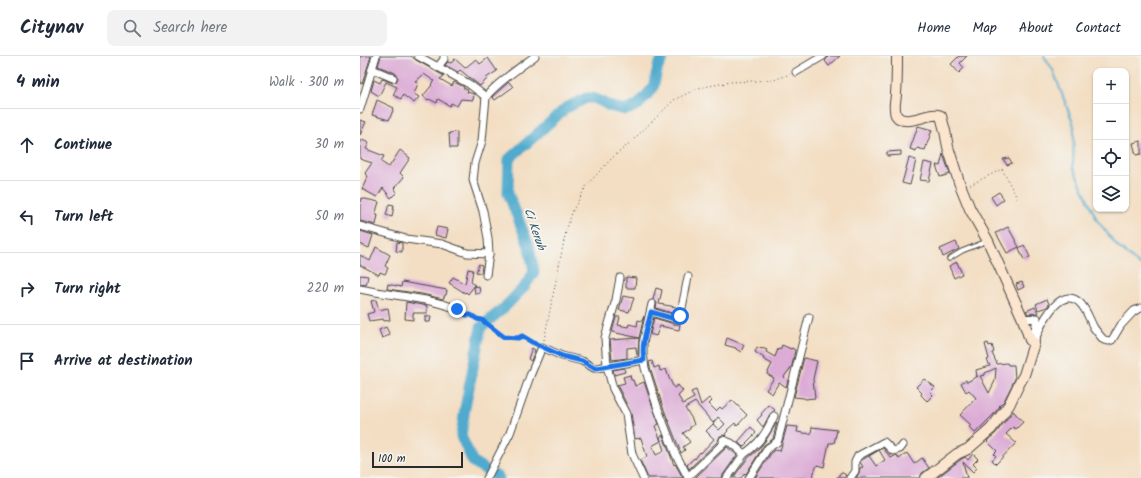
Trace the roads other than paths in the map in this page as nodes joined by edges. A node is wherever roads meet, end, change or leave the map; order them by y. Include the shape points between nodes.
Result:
1 (376, 56) edge
2 (418, 56) edge
3 (444, 56) edge
4 (535, 56) edge
5 (823, 56) edge
6 (897, 56) edge
7 (438, 67) junction
8 (372, 69) junction
9 (796, 72) road end
10 (393, 78) dead end
11 (363, 90) edge
12 (486, 97) junction
13 (360, 109) edge
14 (360, 226) edge
15 (988, 241) junction
16 (489, 254) junction
17 (949, 259) dead end
18 (486, 275) dead end
19 (688, 277) dead end
20 (620, 278) dead end
21 (360, 289) edge
22 (652, 304) dead end
23 (1141, 308) edge
24 (457, 309) road end
25 (651, 312) junction
26 (809, 317) dead end
27 (1031, 339) junction
28 (644, 360) junction
29 (607, 366) junction
30 (774, 416) dead end
31 (903, 445) dead end
32 (744, 454) junction
33 (855, 471) junction
34 (488, 476) edge
35 (643, 478) edge
36 (688, 478) edge
37 (727, 478) edge
38 (749, 478) edge
39 (850, 478) edge
40 (860, 478) edge
41 (926, 478) edge

1 - 8 street
2 - 7 street
3 - 7 street
4 - 12 street via 497,85
5 - 9 street
6 - 15 street via 895,113 902,120 941,116 959,182 970,209
7 - 12 street via 469,84
8 - 10 street
8 - 11 street
11 - 13 street
12 - 16 street via 482,141 473,180 483,211
14 - 16 street via 406,239 442,244 467,253
15 - 17 lane
15 - 27 street
16 - 18 street
19 - 25 street via 678,319
20 - 29 street via 605,338
21 - 24 street
22 - 25 street
23 - 27 street via 1134,311 1109,341 1100,336 1080,303 1074,299 1064,299 1046,316
25 - 28 street via 644,334
26 - 38 street via 778,440 768,448
27 - 41 street via 1024,375 1009,405 991,429 968,449
28 - 29 street
28 - 36 street via 658,409
29 - 34 street via 594,368 542,347 510,433
29 - 35 street via 613,389 626,414 632,454
30 - 32 street via 763,437
31 - 33 street via 893,451 884,442 860,454 855,462
32 - 36 street via 725,440
32 - 37 street
33 - 39 street
33 - 40 street

